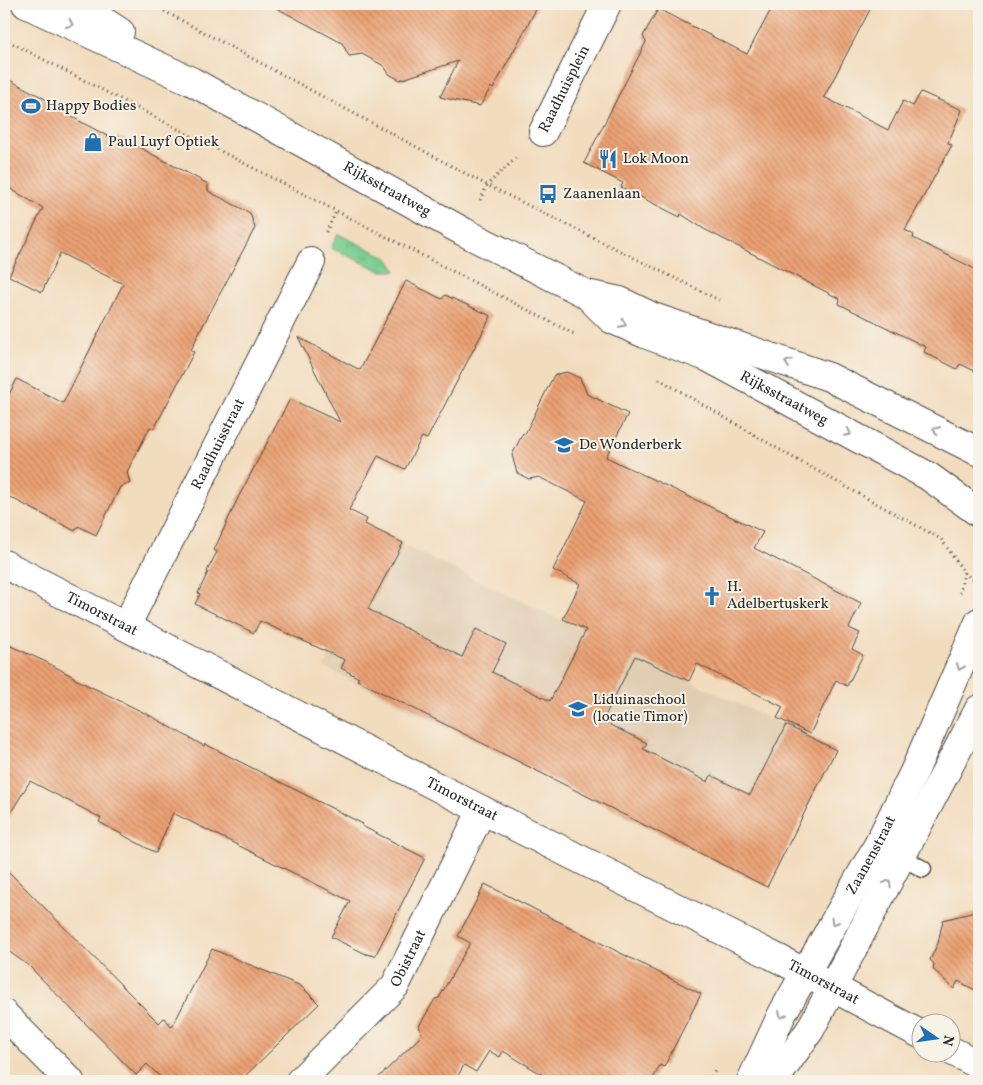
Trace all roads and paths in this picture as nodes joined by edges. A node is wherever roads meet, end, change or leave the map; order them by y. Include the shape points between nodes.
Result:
1 (26, 4) edge
2 (77, 4) edge
3 (151, 4) edge
4 (607, 4) edge
5 (4, 39) edge
6 (191, 81) junction
7 (543, 132) joint
8 (487, 185) junction
9 (464, 232) junction
10 (311, 262) dead end
11 (446, 268) junction
12 (586, 294) junction
13 (727, 304) dead end
14 (578, 336) dead end
15 (656, 377) dead end
16 (979, 452) edge
17 (979, 513) edge
18 (4, 564) edge
19 (979, 586) edge
20 (979, 622) edge
21 (126, 626) junction
22 (979, 709) edge
23 (482, 810) junction
24 (901, 857) junction
25 (804, 972) junction
26 (832, 988) junction
27 (4, 1014) edge
28 (910, 1029) edge
29 (960, 1056) edge
30 (979, 1066) edge
31 (70, 1081) edge
32 (300, 1081) edge
33 (751, 1081) edge
34 (774, 1081) edge

1 -> 6 street, Rijksstraatweg
2 - 6 street, Rijksstraatweg
3 - 8 path
4 - 7 street, Raadhuisplein
5 - 11 path
6 - 9 street, Rijksstraatweg
7 - 8 path, Raadhuisplein
8 - 9 path, Raadhuisplein
8 - 13 path
9 - 11 path, Raadhuisplein
9 - 12 street, Rijksstraatweg
10 - 21 street, Raadhuisstraat
11 - 14 path
16 -> 12 street, Rijksstraatweg via 829,377 653,317 620,301
12 -> 17 street, Rijksstraatweg via 611,319 707,358 928,476
15 - 19 path via 941,539 964,572
18 - 21 street, Timorstraat
20 -> 24 street, Zaanenstraat via 914,772
21 - 23 street, Timorstraat
22 - 24 street, Zaanenstraat
23 - 25 street, Timorstraat
23 - 32 street, Obistraat via 394,986
24 -> 25 street, Zaanenstraat
26 -> 24 street, Zaanenstraat
25 - 26 street, Timorstraat
25 -> 33 street, Zaanenstraat
26 - 28 street, Timorstraat
26 - 34 street, Zaanenstraat via 810,1030
27 - 31 street
29 - 30 street

